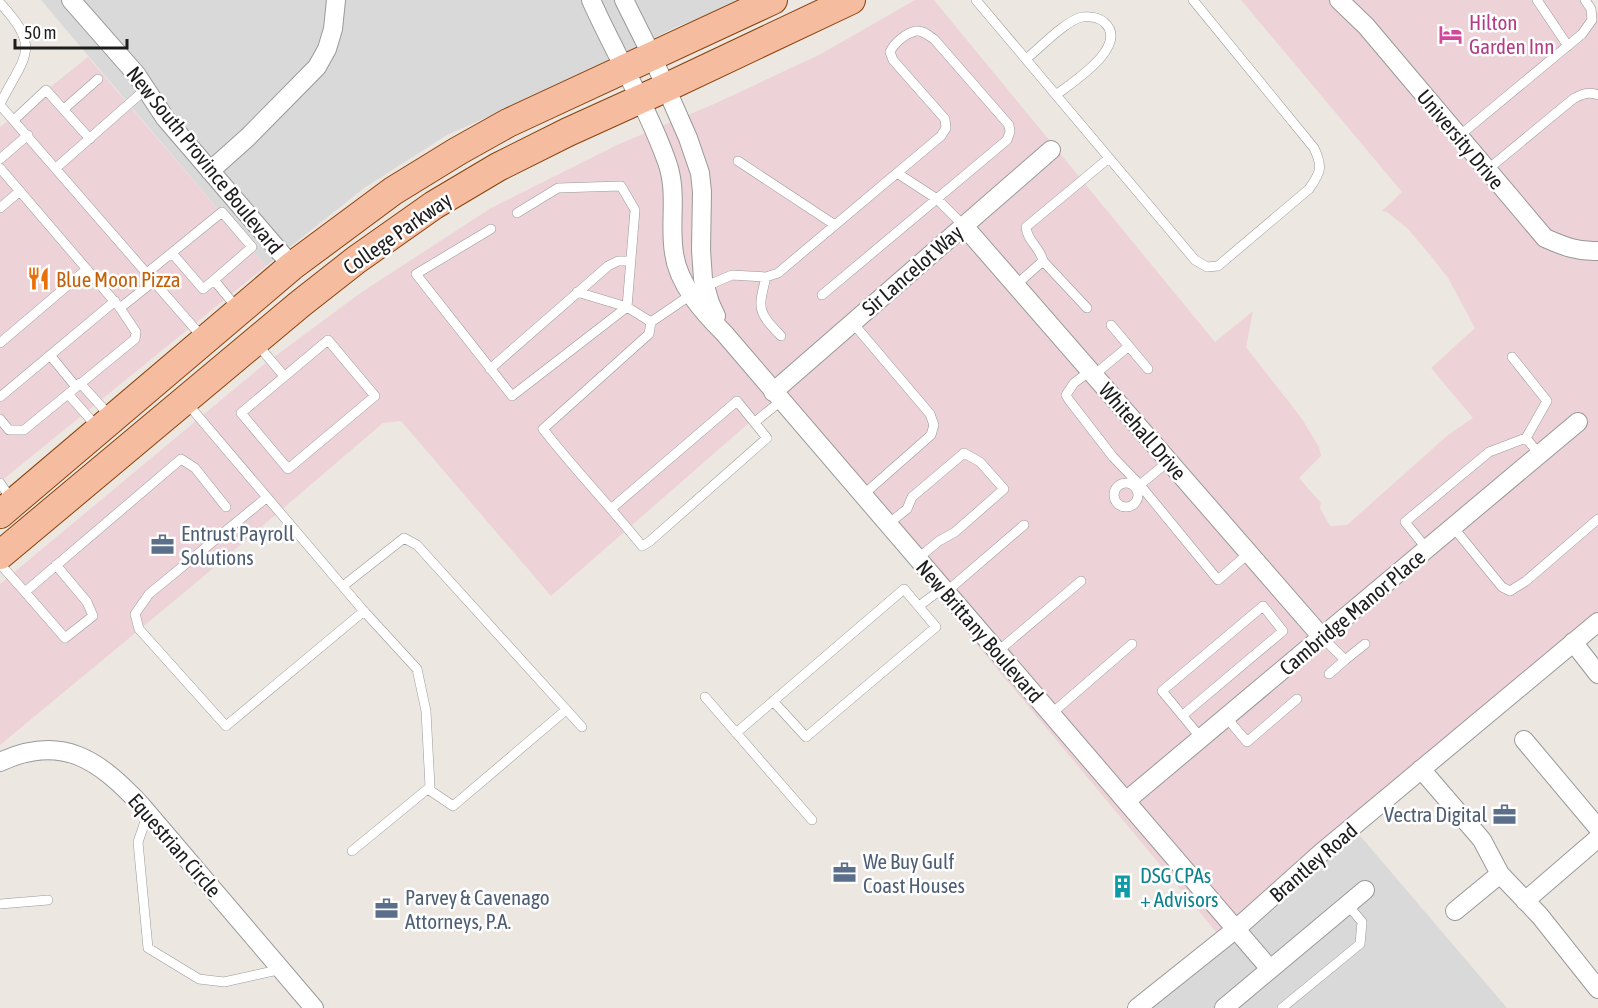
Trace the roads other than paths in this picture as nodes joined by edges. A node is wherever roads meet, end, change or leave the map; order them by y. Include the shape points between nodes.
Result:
1 (336, 0) edge
2 (591, 0) edge
3 (624, 0) edge
4 (773, 0) edge
5 (851, 0) edge
6 (976, 0) edge
7 (1193, 0) edge
8 (1339, 0) edge
9 (1537, 0) edge
10 (1585, 0) edge
11 (78, 2) edge
12 (0, 3) edge
13 (1568, 46) junction
14 (652, 56) junction
15 (1026, 59) junction
16 (624, 69) junction
17 (98, 79) dead end
18 (147, 88) junction
19 (665, 88) junction
20 (1056, 95) junction
21 (1598, 95) edge
22 (639, 100) junction
23 (0, 105) edge
24 (64, 110) junction
25 (14, 120) junction
26 (28, 135) junction
27 (1459, 136) junction
28 (90, 139) junction
29 (1051, 150) dead end
30 (1109, 158) junction
31 (0, 159) edge
32 (738, 161) dead end
33 (0, 168) edge
34 (56, 168) junction
35 (1487, 170) junction
36 (210, 171) junction
37 (897, 173) junction
38 (20, 191) junction
39 (937, 199) junction
40 (0, 208) edge
41 (517, 213) dead end
42 (835, 225) junction
43 (964, 226) junction
44 (491, 229) dead end
45 (1598, 251) edge
46 (172, 253) junction
47 (631, 261) junction
48 (1042, 261) junction
49 (292, 266) junction
50 (87, 269) junction
51 (150, 277) junction
52 (766, 277) junction
53 (214, 280) junction
54 (1016, 285) junction
55 (698, 290) junction
56 (578, 292) junction
57 (822, 295) dead end
58 (118, 304) junction
59 (627, 307) junction
60 (1087, 308) dead end
61 (239, 310) junction
62 (651, 322) junction
63 (852, 322) junction
64 (1111, 325) dead end
65 (781, 336) dead end
66 (204, 340) junction
67 (255, 341) junction
68 (0, 343) edge
69 (1129, 346) junction
70 (50, 355) junction
71 (1512, 357) dead end
72 (225, 366) junction
73 (490, 369) junction
74 (1148, 369) dead end
75 (1092, 373) junction
76 (162, 376) junction
77 (284, 376) junction
78 (75, 388) junction
79 (778, 396) junction
80 (0, 397) edge
81 (184, 400) junction
82 (0, 419) edge
83 (755, 422) junction
84 (1578, 422) dead end
85 (106, 424) junction
86 (1526, 438) junction
87 (1539, 454) junction
88 (1169, 461) junction
89 (1138, 487) junction
90 (863, 495) junction
91 (266, 498) junction
92 (5, 500) edge
93 (226, 507) dead end
94 (612, 508) junction
95 (1598, 519) edge
96 (888, 524) junction
97 (1024, 525) dead end
98 (1454, 527) junction
99 (1427, 549) junction
100 (1249, 553) junction
101 (0, 555) edge
102 (917, 559) junction
103 (0, 564) edge
104 (56, 565) junction
105 (1081, 581) dead end
106 (343, 586) junction
107 (944, 590) junction
108 (25, 592) junction
109 (919, 606) junction
110 (364, 611) junction
111 (1598, 622) edge
112 (1322, 636) junction
113 (1573, 642) junction
114 (1132, 644) dead end
115 (1365, 644) dead end
116 (997, 652) junction
117 (1346, 660) junction
118 (1329, 674) dead end
119 (1598, 674) edge
120 (705, 698) dead end
121 (1297, 699) dead end
122 (773, 701) junction
123 (566, 710) junction
124 (1051, 714) junction
125 (1183, 715) junction
126 (1226, 717) junction
127 (582, 727) dead end
128 (736, 734) junction
129 (1202, 738) junction
130 (1524, 740) dead end
131 (0, 762) edge
132 (1421, 769) junction
133 (428, 789) junction
134 (1126, 801) junction
135 (148, 813) junction
136 (812, 820) dead end
137 (1598, 828) edge
138 (1598, 838) edge
139 (351, 851) dead end
140 (1500, 874) junction
141 (1365, 890) dead end
142 (48, 900) dead end
143 (1525, 901) junction
144 (0, 904) edge
145 (1348, 905) junction
146 (1455, 911) dead end
147 (1236, 929) junction
148 (282, 969) junction
149 (1270, 969) junction
150 (1598, 989) edge
151 (315, 1008) edge
152 (1137, 1008) edge
153 (1224, 1008) edge
154 (1282, 1008) edge

1 - 36 street via 330,39 317,67
2 - 16 street, New Brittany Boulevard
3 - 14 street, New Brittany Boulevard
4 - 14 main road, College Parkway
5 - 19 main road, College Parkway
6 - 15 lane
7 - 30 lane via 1314,148 1320,161 1319,174 1309,189 1218,266 1207,267 1195,260
8 - 27 street, University Drive via 1366,26
9 - 13 lane
10 - 13 lane via 1592,20
11 - 18 street, New South Province Boulevard
12 - 23 lane via 17,21 27,43
13 - 27 lane
14 - 16 main road, College Parkway
14 - 19 street, New Brittany Boulevard
15 - 20 lane
15 - 20 lane via 1082,17 1093,17 1106,25 1110,38 1101,59
16 - 22 street, New Brittany Boulevard
16 - 49 main road, College Parkway via 458,151 360,214
17 - 24 lane
18 - 28 lane
18 - 36 street, New South Province Boulevard via 165,118
19 - 22 main road, College Parkway
19 - 55 street, New Brittany Boulevard via 700,173
20 - 30 lane
21 - 35 lane via 1581,94 1573,99
22 - 55 street, New Brittany Boulevard via 668,164 678,269
22 - 67 main road, College Parkway via 540,146 434,206 356,260
23 - 25 lane
24 - 25 lane via 46,90
24 - 28 lane
25 - 26 lane
26 - 31 lane
26 - 34 lane
27 - 35 street, University Drive
28 - 34 lane
29 - 43 street, Sir Lancelot Way
30 - 48 lane via 1026,227
32 - 42 lane
33 - 38 lane
34 - 51 lane
35 - 45 street, University Drive via 1545,238 1582,252
36 - 49 street, New South Province Boulevard
37 - 39 lane
37 - 39 lane via 946,128 945,119 890,52 894,44 916,31 934,39 1009,125 1010,132 1007,140
37 - 42 lane
38 - 40 lane
38 - 50 lane
39 - 43 lane
39 - 57 lane
41 - 47 lane via 558,188 621,186 635,210
42 - 52 lane via 778,273
43 - 54 street, Whitehall Drive
43 - 63 street, Sir Lancelot Way
44 - 73 lane via 416,274
46 - 51 lane
46 - 53 lane via 203,289
46 - 53 lane via 222,212 252,247
47 - 56 lane via 608,266
47 - 59 lane
48 - 54 lane
48 - 60 lane
49 - 61 main road, College Parkway
50 - 58 lane
50 - 68 lane
51 - 58 lane
51 - 66 lane
52 - 55 lane via 732,275
52 - 65 lane via 760,302 762,312
53 - 61 lane
54 - 75 street, Whitehall Drive
55 - 62 lane
55 - 79 street, New Brittany Boulevard via 710,303 724,333
56 - 59 lane
56 - 73 lane
58 - 70 lane
58 - 78 lane via 136,332 135,339
59 - 62 lane
59 - 73 lane via 512,396
61 - 66 main road, College Parkway
62 - 94 lane via 649,334 543,429
63 - 79 street, Sir Lancelot Way
63 - 90 lane via 930,414 934,425 931,435
64 - 69 lane
66 - 72 main road
66 - 76 main road, College Parkway
67 - 72 main road, College Parkway
67 - 77 lane
69 - 74 lane
69 - 75 lane
70 - 78 lane
70 - 80 lane
71 - 86 lane via 1547,401
72 - 81 main road, College Parkway
75 - 88 street, Whitehall Drive
75 - 89 lane via 1074,383 1066,394
76 - 81 main road
76 - 85 main road, College Parkway
77 - 77 lane via 328,340 375,396 288,469 241,413
78 - 82 lane via 24,430 9,430
78 - 85 lane
78 - 85 lane
79 - 83 lane
79 - 90 street, New Brittany Boulevard
81 - 91 lane
81 - 101 main road, College Parkway
83 - 94 lane via 737,401
83 - 94 lane via 767,438 649,542 642,546
84 - 87 street, Cambridge Manor Place
85 - 92 main road, College Parkway
86 - 87 lane
86 - 99 lane via 1489,452 1405,522
87 - 98 street, Cambridge Manor Place
88 - 89 lane
88 - 100 street, Whitehall Drive
89 - 100 lane via 1218,580
90 - 96 street, New Brittany Boulevard
91 - 106 lane
91 - 110 lane via 149,594 135,614 139,629 226,726
93 - 104 lane via 195,468 182,459
95 - 98 lane via 1510,591 1502,587
96 - 102 street, New Brittany Boulevard
96 - 102 lane via 907,508 912,497 964,453 980,462 1004,489
97 - 107 lane
98 - 99 street, Cambridge Manor Place
99 - 112 street, Cambridge Manor Place
100 - 112 street, Whitehall Drive
102 - 107 street, New Brittany Boulevard
103 - 108 lane
104 - 108 lane
104 - 108 lane via 87,602 93,616 65,638
105 - 116 lane
106 - 110 lane
106 - 123 lane via 404,538 417,545
107 - 109 lane
107 - 116 street, New Brittany Boulevard
109 - 122 lane via 904,590
109 - 122 lane via 936,627 806,737
110 - 133 lane via 417,669 426,711
111 - 113 street, Brantley Road
112 - 117 lane
112 - 126 street, Cambridge Manor Place
113 - 119 street
113 - 132 street, Brantley Road
114 - 124 lane
115 - 117 lane
116 - 124 street, New Brittany Boulevard
117 - 118 lane
120 - 128 lane
121 - 126 lane via 1247,742
122 - 128 lane
123 - 127 lane
123 - 133 lane via 453,806
124 - 134 street, New Brittany Boulevard
125 - 125 lane via 1283,632 1263,606 1162,691
125 - 129 lane
126 - 129 street, Cambridge Manor Place
128 - 136 lane
129 - 134 street, Cambridge Manor Place
130 - 137 street
131 - 135 street, Equestrian Circle via 33,751 52,750 84,758 117,779
132 - 140 street via 1482,840
132 - 147 street, Brantley Road
133 - 139 lane
134 - 147 street, New Brittany Boulevard
135 - 148 street, Equestrian Circle
135 - 148 lane via 138,842 148,948 199,979 224,982
138 - 143 street
140 - 143 street
140 - 146 street
141 - 145 street
142 - 144 lane
143 - 150 street
145 - 149 street
145 - 154 lane via 1362,922 1360,944
147 - 149 street, New Brittany Boulevard
147 - 152 street, Brantley Road
148 - 151 street, Equestrian Circle
149 - 153 street

